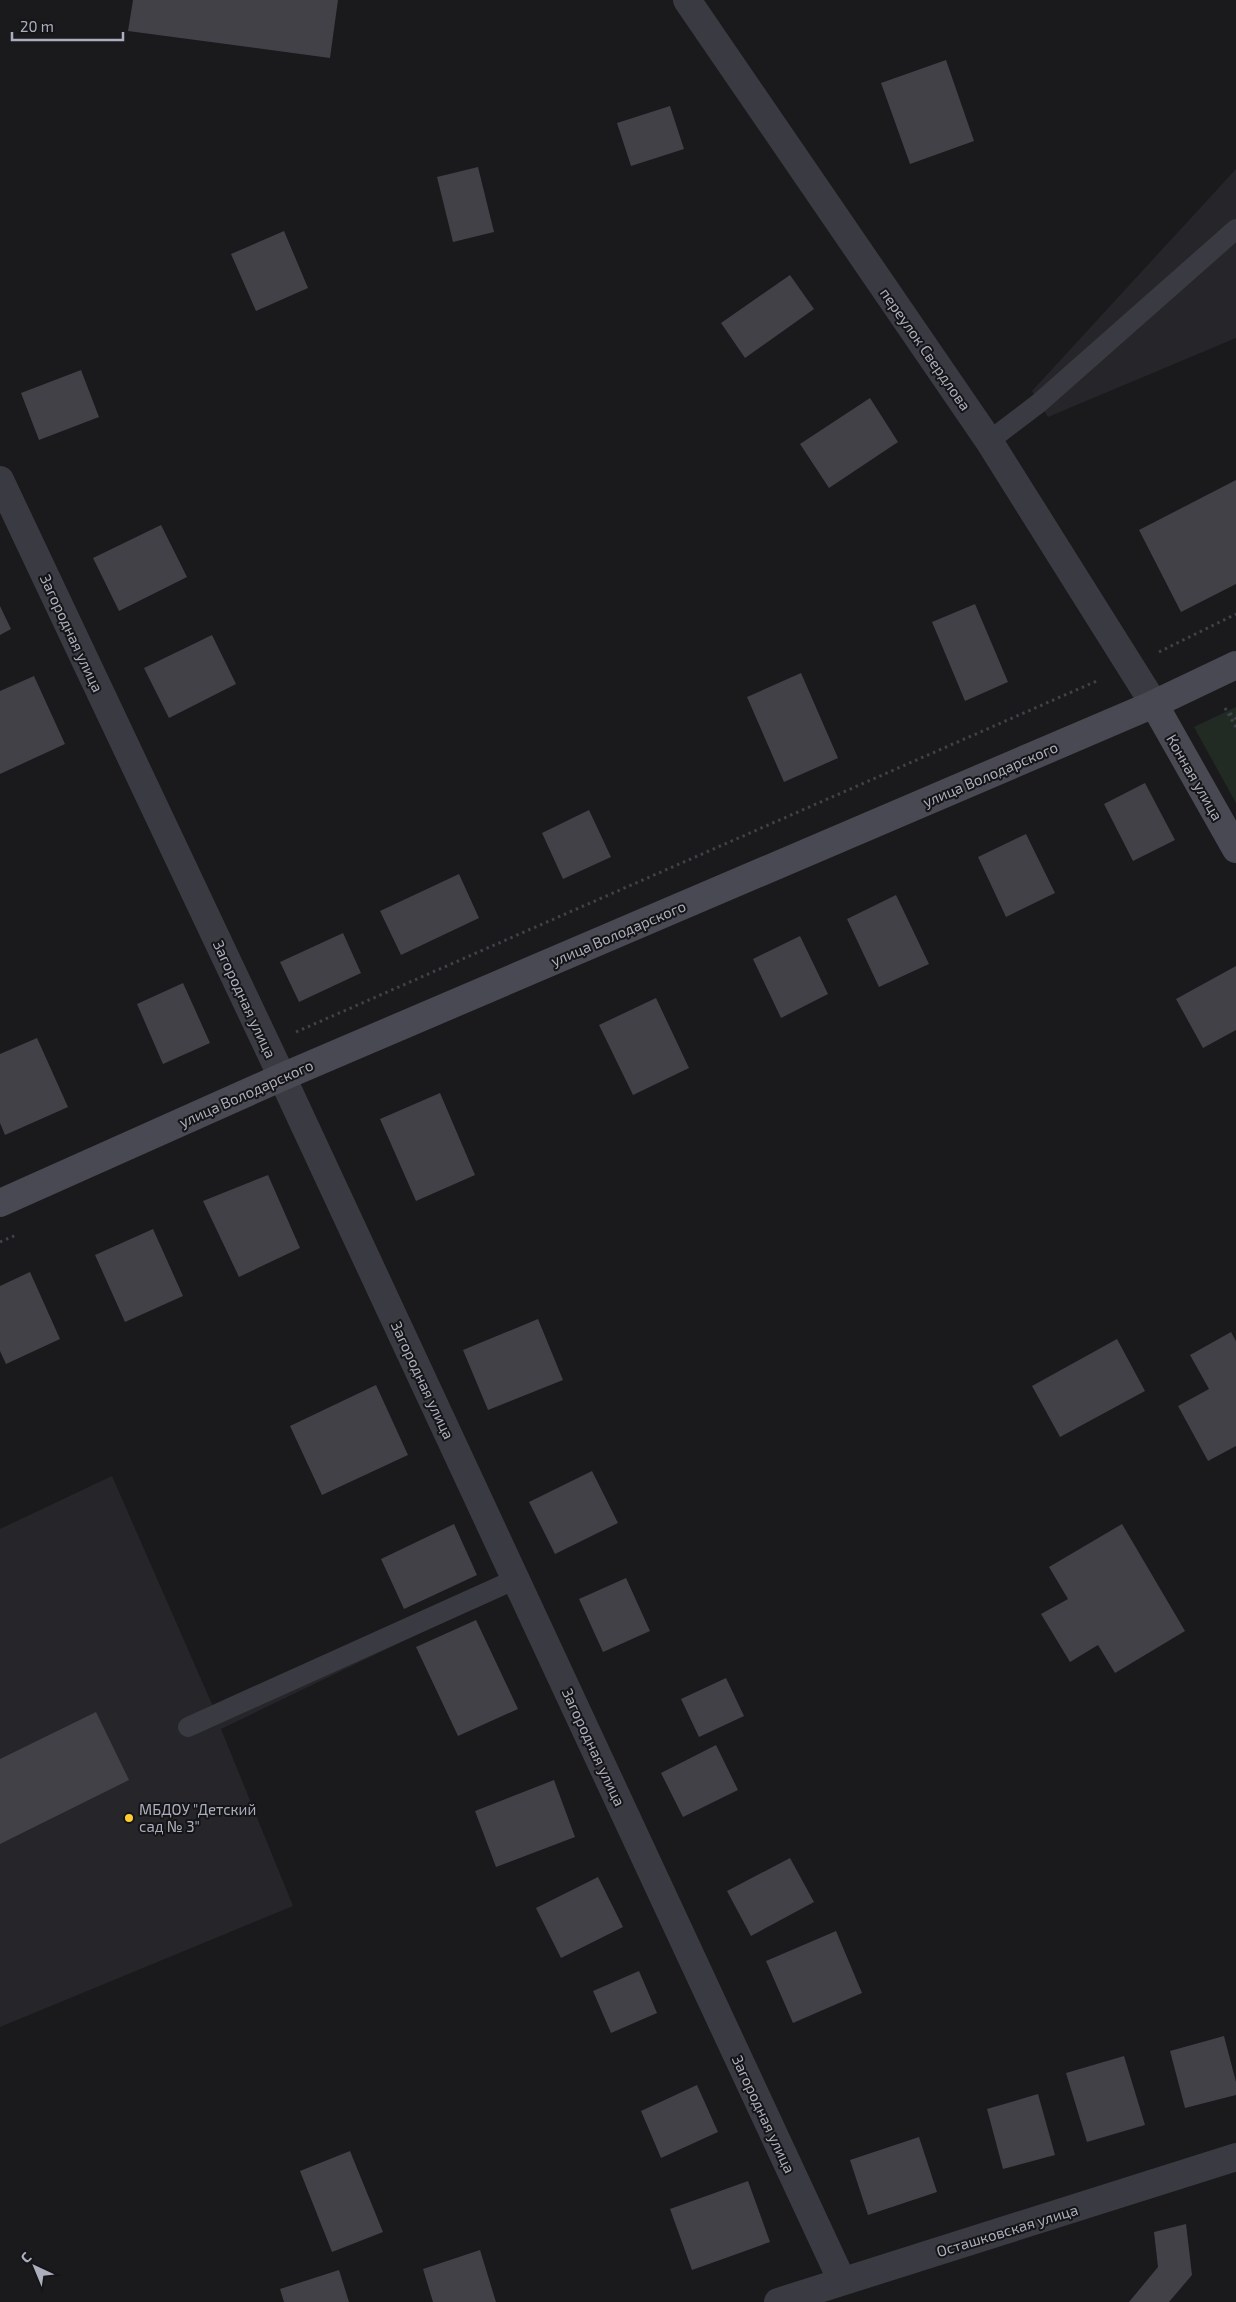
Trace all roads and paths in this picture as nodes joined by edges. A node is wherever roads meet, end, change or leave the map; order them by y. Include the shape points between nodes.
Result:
1 (685, 0) edge
2 (1236, 230) edge
3 (990, 441) junction
4 (0, 480) edge
5 (1236, 614) edge
6 (1236, 665) edge
7 (1130, 667) junction
8 (1154, 704) junction
9 (1223, 705) dead end
10 (1227, 711) junction
11 (1236, 719) edge
12 (1236, 727) edge
13 (1236, 849) edge
14 (266, 1045) junction
15 (282, 1077) junction
16 (0, 1203) edge
17 (516, 1579) junction
18 (188, 1727) dead end
19 (1236, 2157) edge
20 (842, 2281) junction
21 (778, 2302) edge

1 - 3 street, переулок Свердлова
2 - 3 lane via 1039,403
3 - 7 street, переулок Свердлова
4 - 14 street, Загородная улица
5 - 7 path
6 - 8 street, улица Володарского
7 - 8 street, переулок Свердлова
7 - 14 path
8 - 13 street, Конная улица
8 - 15 street, улица Володарского
9 - 10 path
10 - 11 path
10 - 12 path
14 - 15 street, Загородная улица
15 - 16 street, улица Володарского
15 - 17 street, Загородная улица
17 - 18 lane
17 - 20 street, Загородная улица
19 - 20 street, Осташковская улица
20 - 21 street, Осташковская улица

